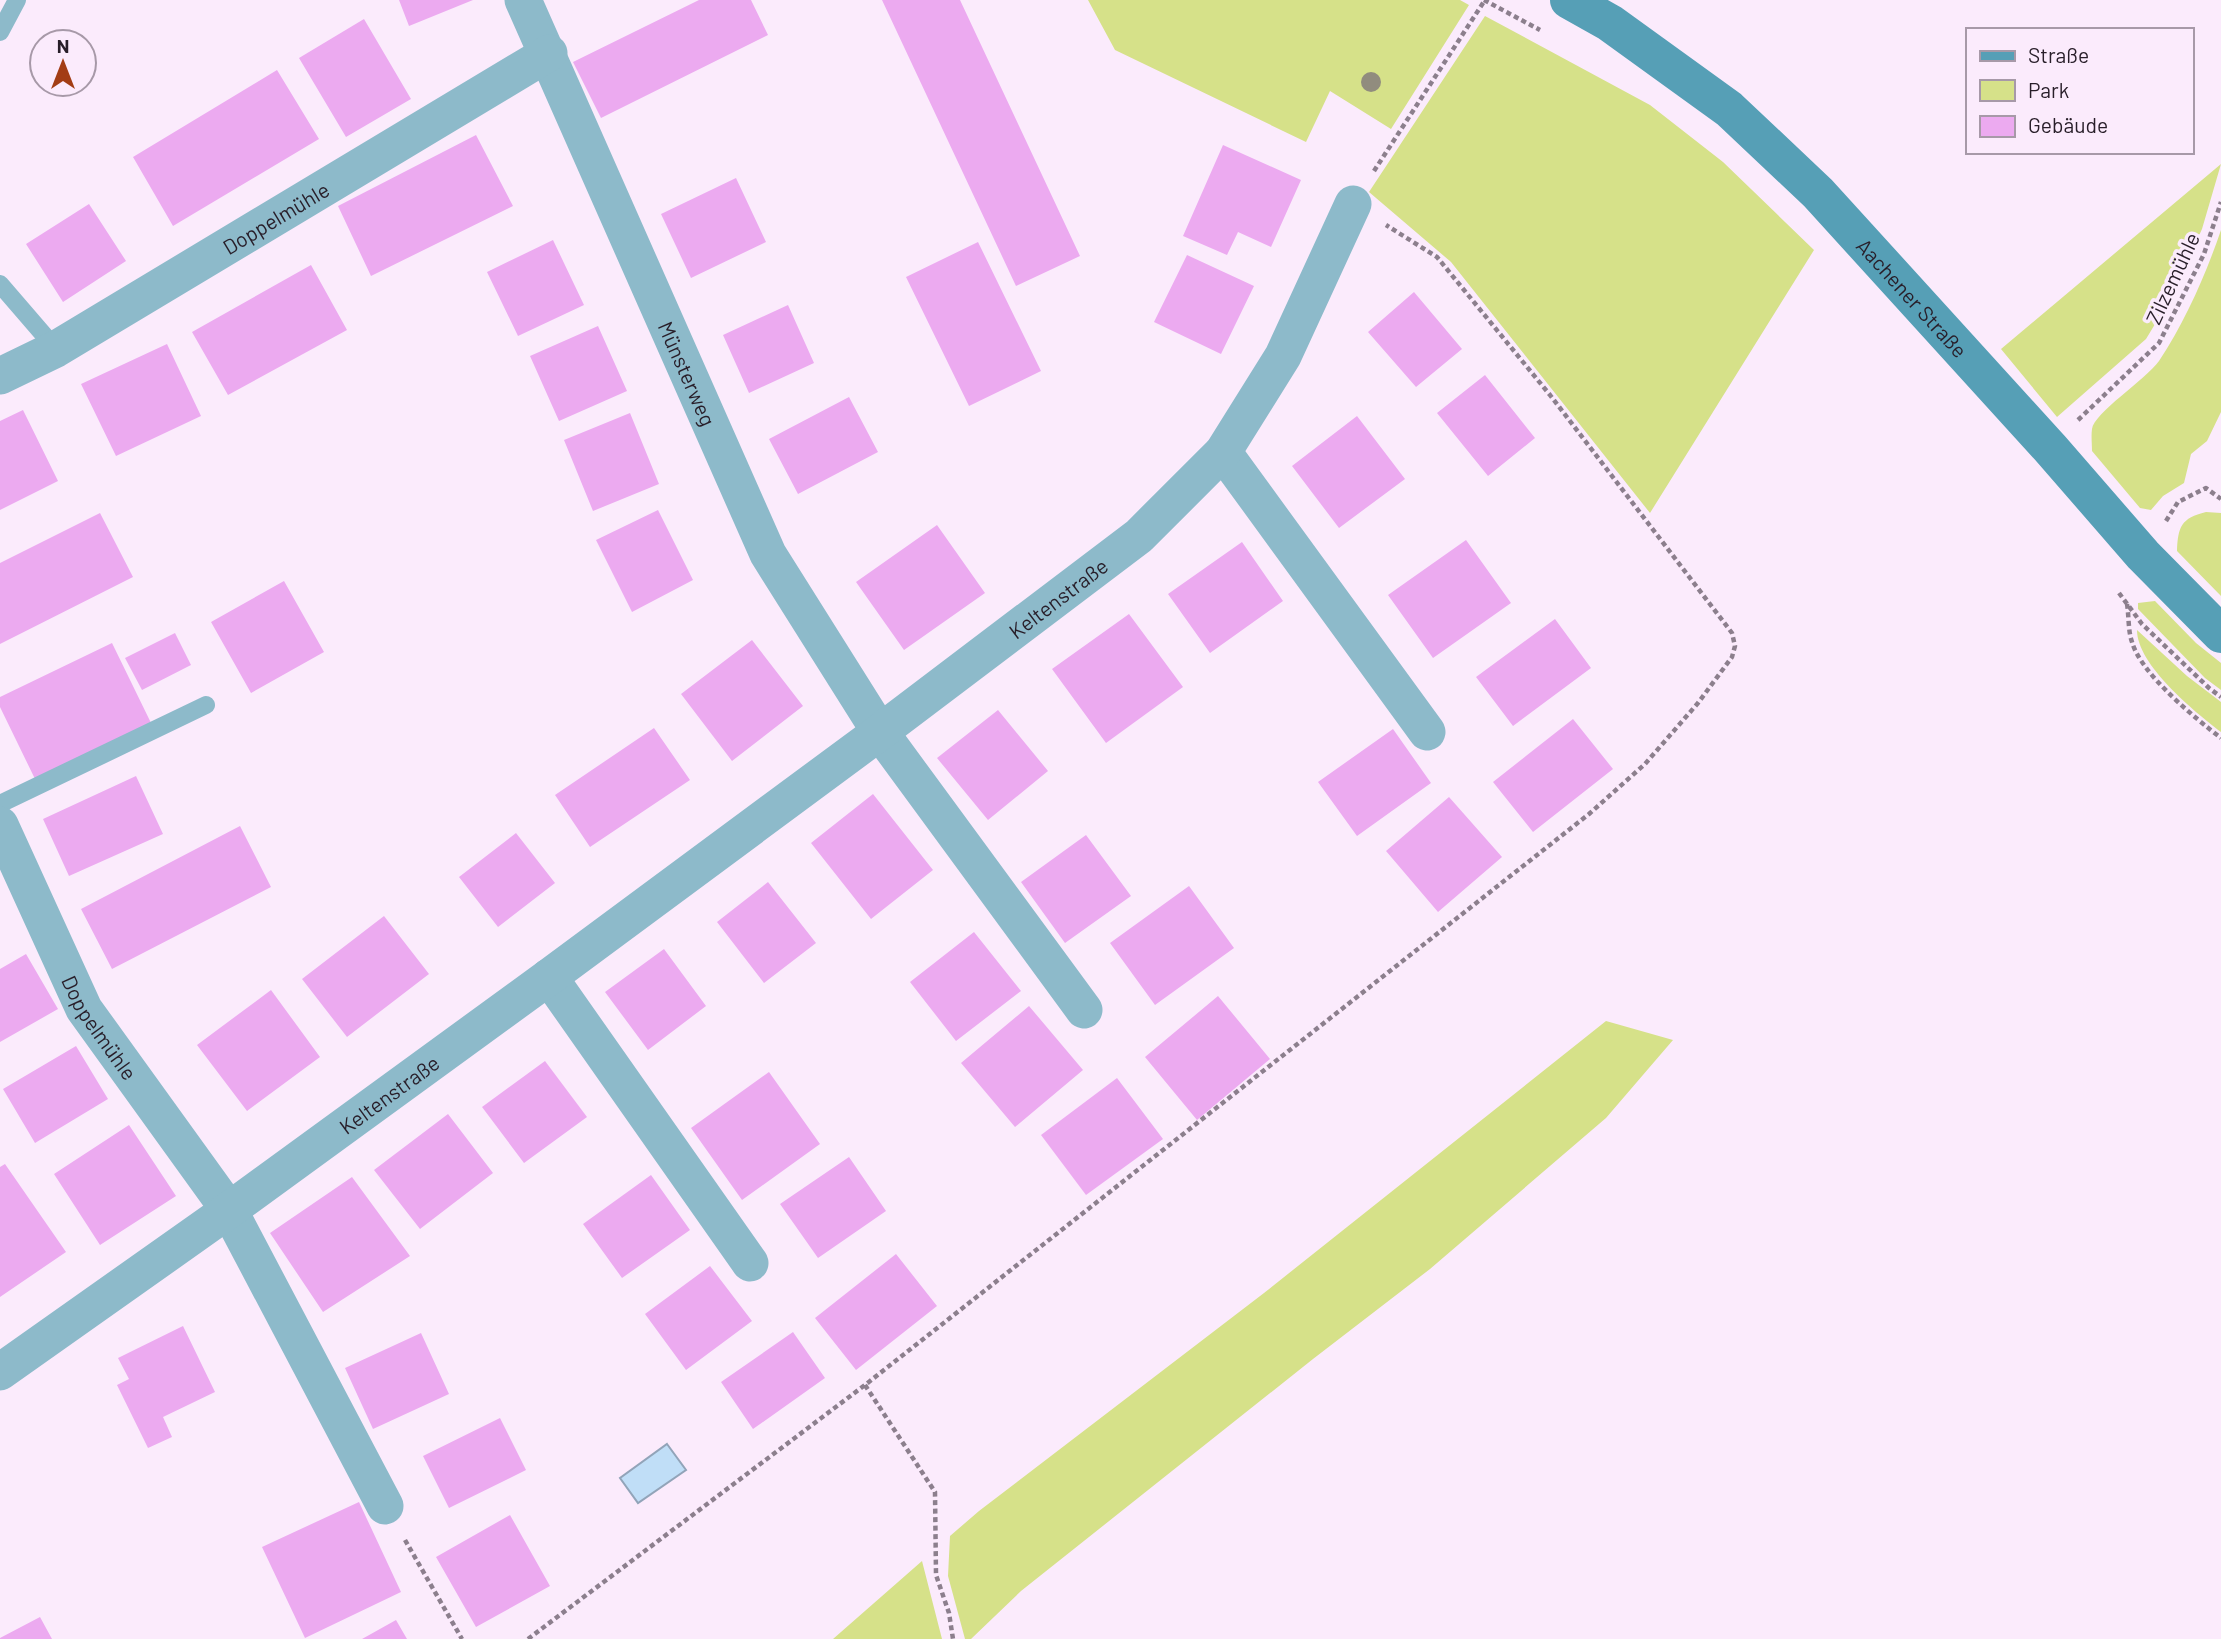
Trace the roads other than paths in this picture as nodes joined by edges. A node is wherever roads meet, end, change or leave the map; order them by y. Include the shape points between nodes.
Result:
1 (17, 0) edge
2 (523, 0) edge
3 (1569, 0) edge
4 (0, 32) edge
5 (549, 53) junction
6 (1353, 204) road end
7 (0, 284) edge
8 (56, 349) junction
9 (0, 376) edge
10 (1223, 452) junction
11 (2221, 634) edge
12 (206, 705) dead end
13 (880, 732) junction
14 (1427, 732) dead end
15 (0, 804) edge
16 (0, 825) edge
17 (549, 977) junction
18 (1084, 1010) dead end
19 (229, 1210) junction
20 (750, 1263) dead end
21 (0, 1372) edge
22 (385, 1506) road end

1 - 4 lane
2 - 5 street, Münsterweg
3 - 11 main road, Aachener Straße via 1610,23 1738,118 1818,193 2143,555
5 - 8 street, Doppelmühle
5 - 13 street, Münsterweg via 768,554
6 - 10 street, Keltenstraße via 1283,356
7 - 8 lane
8 - 9 street, Doppelmühle
10 - 13 street, Keltenstraße via 1139,536
10 - 14 street
12 - 15 lane
13 - 17 street, Keltenstraße
13 - 18 street
16 - 19 street, Doppelmühle via 84,1009
17 - 19 street, Keltenstraße
17 - 20 street
19 - 21 street, Keltenstraße
19 - 22 street

